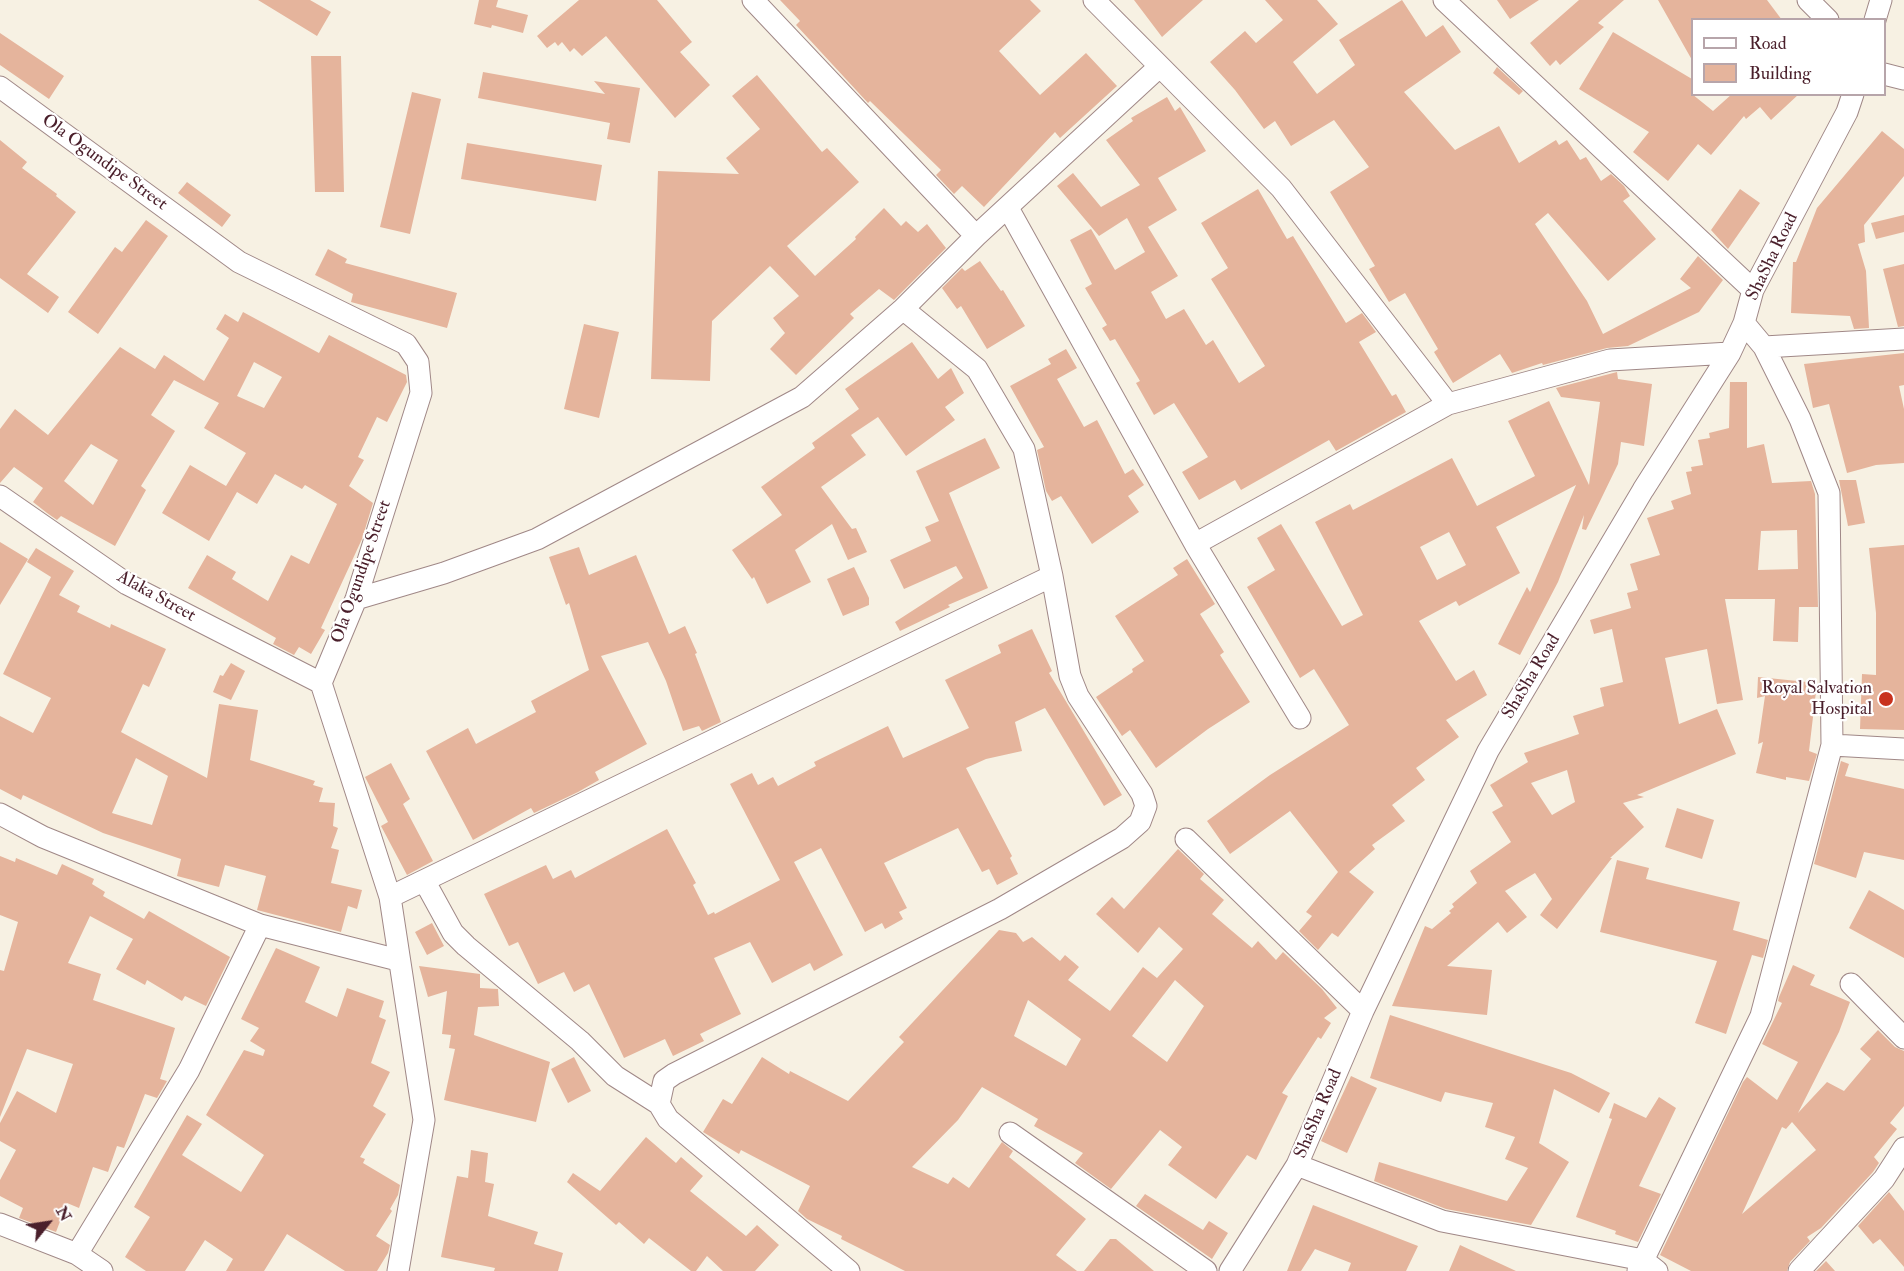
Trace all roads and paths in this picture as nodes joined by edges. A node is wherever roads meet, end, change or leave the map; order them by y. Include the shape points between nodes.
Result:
1 (753, 0) edge
2 (1094, 0) edge
3 (1444, 0) edge
4 (1808, 0) edge
5 (1881, 0) edge
6 (1826, 18) edge
7 (1876, 18) edge
8 (1159, 67) junction
9 (1886, 74) edge
10 (1904, 79) edge
11 (0, 87) edge
12 (1852, 96) edge
13 (1008, 208) junction
14 (976, 236) junction
15 (1753, 290) junction
16 (903, 309) junction
17 (1744, 323) junction
18 (1904, 339) edge
19 (1764, 346) junction
20 (1730, 353) junction
21 (1448, 404) junction
22 (0, 496) edge
23 (1195, 544) junction
24 (1052, 576) junction
25 (356, 598) junction
26 (321, 683) junction
27 (1300, 718) dead end
28 (1832, 745) junction
29 (1904, 749) edge
30 (0, 814) edge
31 (1186, 839) dead end
32 (424, 882) junction
33 (390, 897) junction
34 (260, 925) junction
35 (398, 960) junction
36 (1851, 984) dead end
37 (1363, 1011) junction
38 (1904, 1038) edge
39 (659, 1104) junction
40 (1010, 1133) dead end
41 (1904, 1148) edge
42 (1297, 1165) junction
43 (0, 1224) edge
44 (77, 1254) junction
45 (1646, 1267) edge
46 (402, 1270) edge
47 (102, 1271) edge
48 (849, 1271) edge
49 (1206, 1271) edge
50 (1230, 1271) edge
51 (1799, 1271) edge

1 - 14 street
2 - 8 street
3 - 15 street
4 - 6 street
5 - 7 street
8 - 13 street
8 - 21 street via 1281,188
9 - 10 street
11 - 25 street, Ola Ogundipe Street via 239,261 406,344 418,362 421,393
12 - 15 street, ShaSha Road
13 - 14 street
13 - 23 street
14 - 16 street
15 - 17 street, ShaSha Road
16 - 24 street via 977,369 1024,448
16 - 25 street via 802,397 537,539 444,573
17 - 19 street
17 - 20 street, ShaSha Road
18 - 19 street
19 - 28 street via 1800,419 1829,493
20 - 21 street via 1610,360
20 - 37 street, ShaSha Road via 1643,490 1488,751
21 - 23 street
22 - 26 street, Alaka Street via 127,584
23 - 27 street
24 - 32 street
24 - 39 street via 1070,676 1078,696 1142,794 1146,806 1140,822 1122,838 1000,909 674,1074 664,1081
25 - 26 street, Ola Ogundipe Street
26 - 33 street
28 - 29 street
28 - 45 street via 1761,1016
30 - 34 street via 43,837
31 - 37 street
32 - 33 street
32 - 39 street via 460,940 580,1041 615,1076
33 - 35 street
34 - 35 street
34 - 44 street via 189,1070
35 - 46 street via 424,1120
36 - 38 street
37 - 42 street, ShaSha Road
39 - 48 street via 668,1119
40 - 49 street
41 - 51 street via 1884,1179
42 - 45 street via 1442,1221
42 - 50 street, ShaSha Road
43 - 44 street
44 - 47 street

